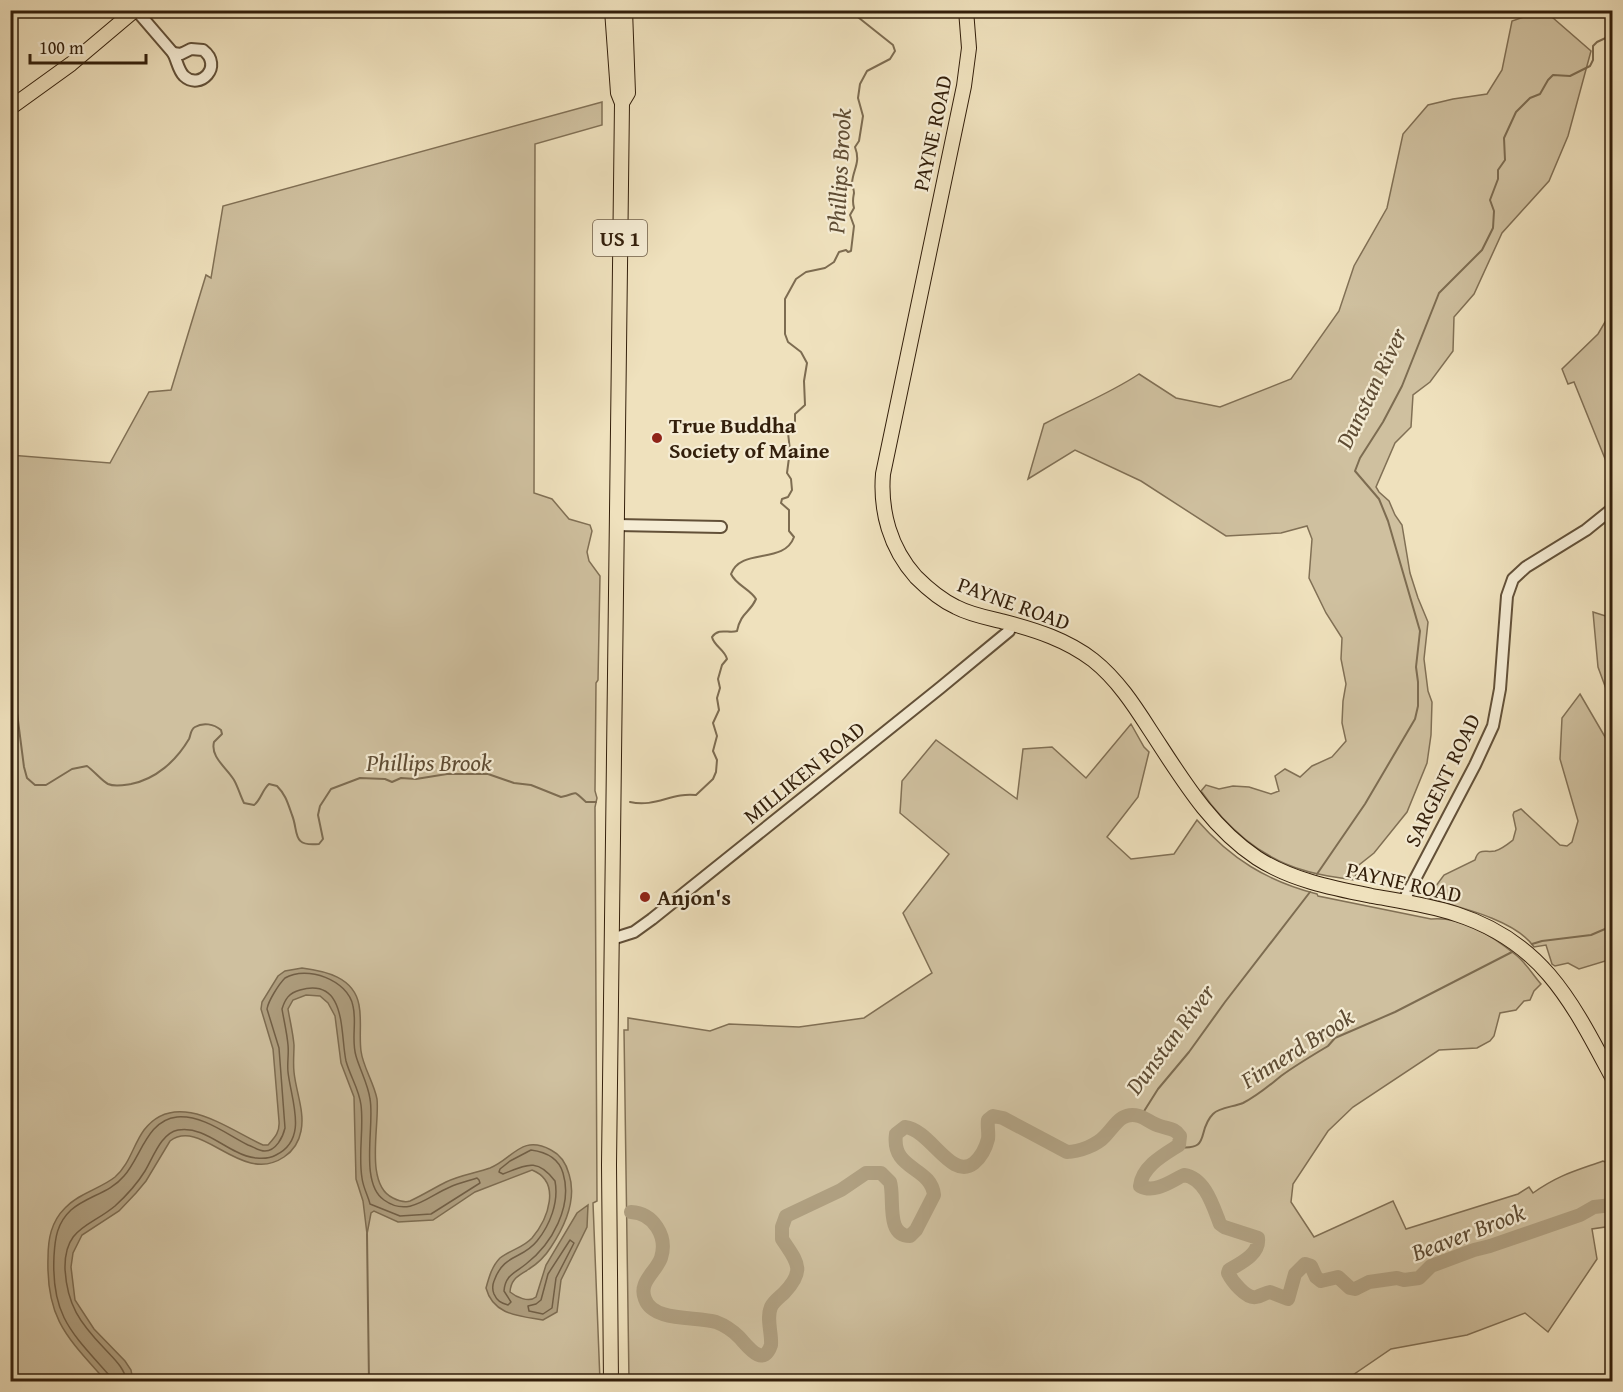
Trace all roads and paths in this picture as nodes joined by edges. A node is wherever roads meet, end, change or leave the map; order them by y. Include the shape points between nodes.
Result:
1 (135, 10) edge
2 (612, 10) edge
3 (625, 10) edge
4 (966, 10) edge
5 (173, 54) dead end
6 (622, 103) junction
7 (10, 108) edge
8 (1612, 508) edge
9 (617, 525) junction
10 (721, 527) dead end
11 (1012, 624) junction
12 (1403, 902) junction
13 (612, 939) junction
14 (1612, 1077) edge
15 (611, 1382) edge

1 - 5 street
1 - 7 main road
2 - 6 main road, US 1
3 - 6 main road, US 1 via 628,93
4 - 11 main road, PAYNE ROAD via 968,67 885,465 883,505 897,548 926,586 960,609
6 - 9 main road, US 1
8 - 12 street, SARGENT ROAD via 1513,579 1507,596 1493,726
9 - 10 street
9 - 13 main road, US 1
11 - 12 main road, PAYNE ROAD via 1072,646 1108,674 1136,708 1203,809 1257,858 1309,881
11 - 13 street, MILLIKEN ROAD via 1009,631 940,688 652,919 634,932
12 - 14 main road, PAYNE ROAD via 1477,921 1533,957 1571,1002
13 - 15 main road, US 1

